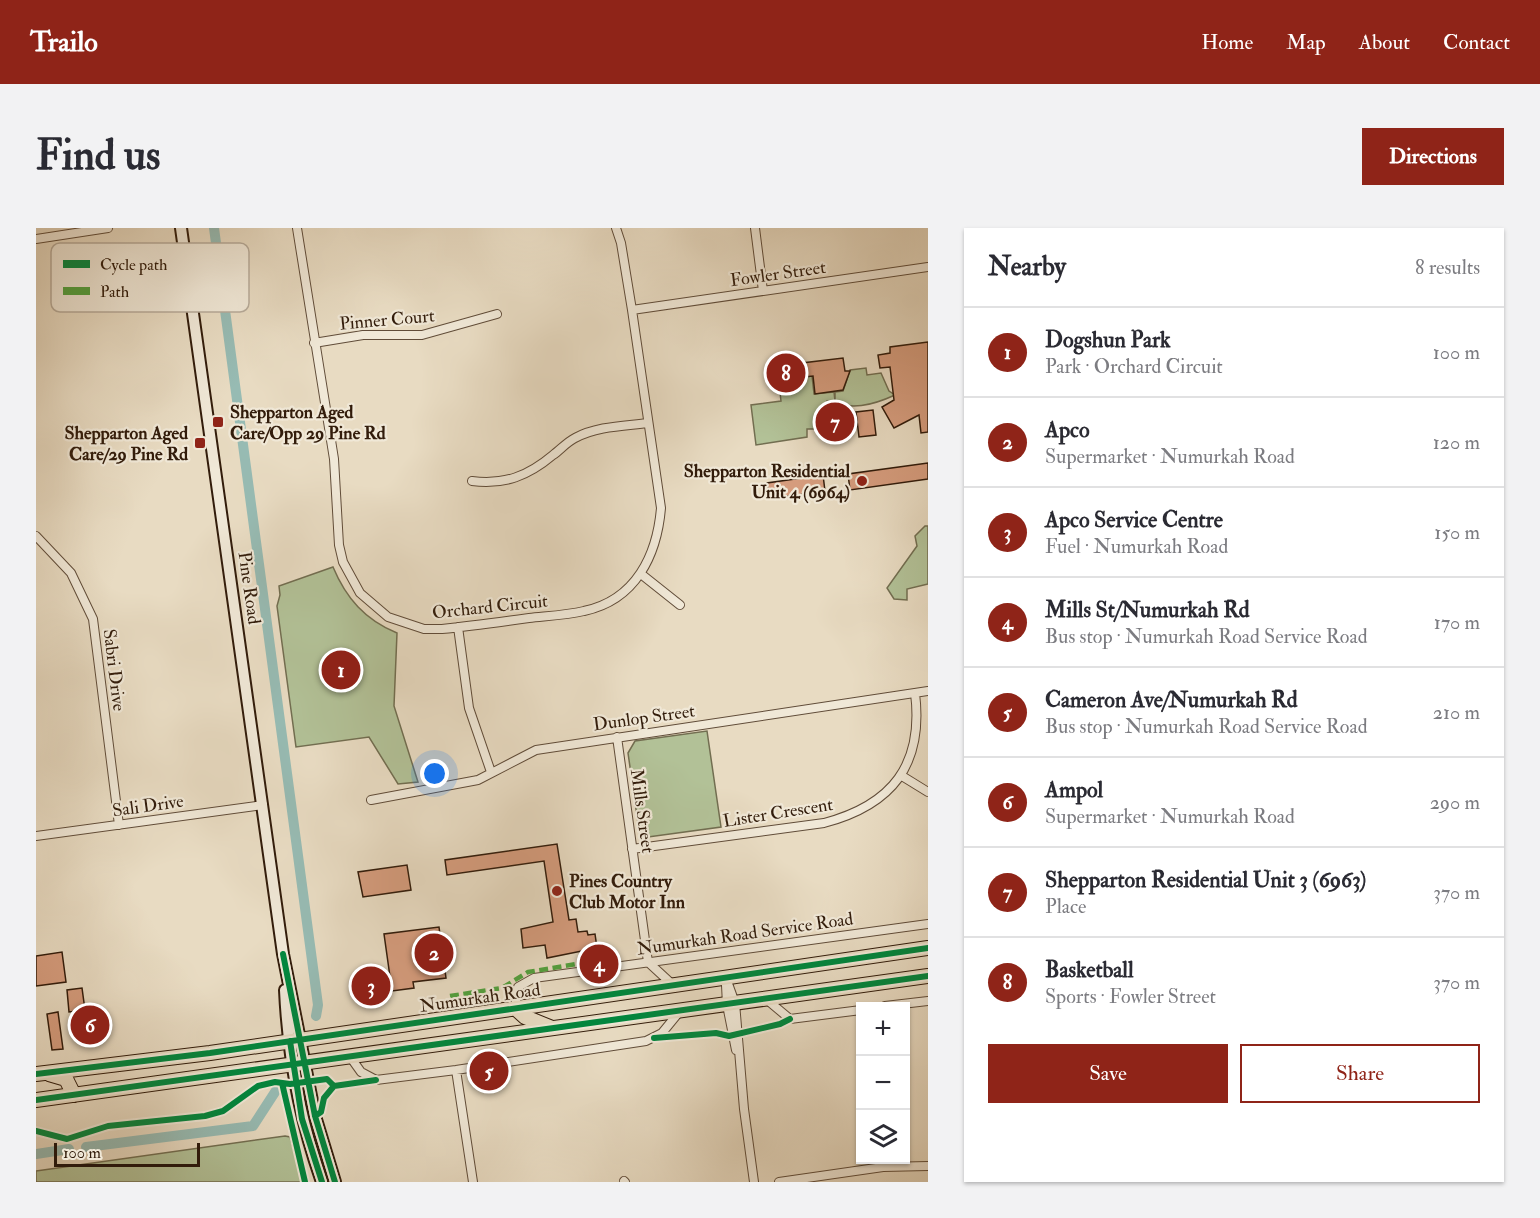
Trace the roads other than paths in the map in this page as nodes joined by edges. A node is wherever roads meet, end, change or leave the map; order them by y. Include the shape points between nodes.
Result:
1 (108, 228) edge
2 (181, 228) edge
3 (297, 228) edge
4 (616, 228) edge
5 (755, 228) edge
6 (36, 239) edge
7 (183, 243) edge
8 (928, 267) edge
9 (763, 291) junction
10 (632, 310) junction
11 (193, 312) edge
12 (497, 314) dead end
13 (314, 343) junction
14 (648, 423) junction
15 (472, 481) dead end
16 (36, 536) edge
17 (641, 574) junction
18 (680, 605) dead end
19 (458, 627) junction
20 (928, 691) edge
21 (915, 693) junction
22 (617, 737) junction
23 (491, 772) junction
24 (902, 776) junction
25 (928, 792) edge
26 (371, 800) dead end
27 (264, 805) junction
28 (119, 825) junction
29 (36, 836) edge
30 (632, 849) junction
31 (928, 924) edge
32 (928, 948) edge
33 (648, 962) junction
34 (928, 976) edge
35 (726, 978) junction
36 (674, 986) junction
37 (766, 999) junction
38 (928, 1001) edge
39 (910, 1003) edge
40 (731, 1004) junction
41 (515, 1008) junction
42 (680, 1011) junction
43 (856, 1011) edge
44 (554, 1029) junction
45 (295, 1040) junction
46 (351, 1058) junction
47 (300, 1065) junction
48 (456, 1070) junction
49 (39, 1074) edge
50 (74, 1095) junction
51 (36, 1100) edge
52 (315, 1116) junction
53 (302, 1119) junction
54 (928, 1166) edge
55 (322, 1182) edge
56 (335, 1182) edge
57 (473, 1182) edge
58 (754, 1182) edge
59 (779, 1182) edge

1 - 6 street
2 - 7 street, Pine Road
3 - 13 street, Orchard Circuit
4 - 10 street, Orchard Circuit
5 - 9 street
8 - 9 street, Fowler Street
9 - 10 street, Fowler Street
10 - 14 street, Orchard Circuit
11 - 27 street, Pine Road
12 - 13 street, Pinner Court via 422,335 363,335
13 - 19 street, Orchard Circuit via 334,459 339,545 349,576 360,593 388,617 424,629
14 - 15 street via 595,430 575,438 520,477 489,483
14 - 17 street, Orchard Circuit via 660,508 658,536
16 - 28 street, Sabri Drive via 71,573 93,619
17 - 18 street
17 - 19 street, Orchard Circuit via 627,589 586,611
19 - 23 street via 469,708
20 - 21 street, Dunlop Street
21 - 22 street, Dunlop Street
21 - 24 street via 915,741
22 - 23 street, Dunlop Street via 536,750
22 - 30 street, Mills Street
23 - 26 street, Dunlop Street via 478,780
24 - 25 street
24 - 30 street, Lister Crescent via 853,815 824,823
27 - 28 street, Sali Drive
27 - 45 street, Pine Road
28 - 29 street, Sali Drive
30 - 33 street, Mills Street
31 - 33 street, Numurkah Road Service Road
32 - 35 highway, Numurkah Road
33 - 36 street
33 - 41 street, Numurkah Road Service Road via 528,980 518,987
34 - 37 highway
35 - 36 highway, Numurkah Road
35 - 40 street
36 - 41 highway, Numurkah Road
37 - 40 highway
37 - 43 street via 790,1019
38 - 39 street
40 - 42 highway
40 - 58 street
41 - 44 highway via 525,1017
41 - 45 highway, Numurkah Road
42 - 44 highway
42 - 48 street via 662,1033 646,1041
44 - 46 highway
45 - 47 street, Pine Road
45 - 49 highway, Numurkah Road
46 - 47 highway
46 - 48 street via 361,1072 376,1080
47 - 50 highway
47 - 52 street
47 - 53 street
48 - 57 street
49 - 50 highway via 66,1079
50 - 51 highway
52 - 53 street
52 - 56 street
53 - 55 street
54 - 59 street via 883,1167

